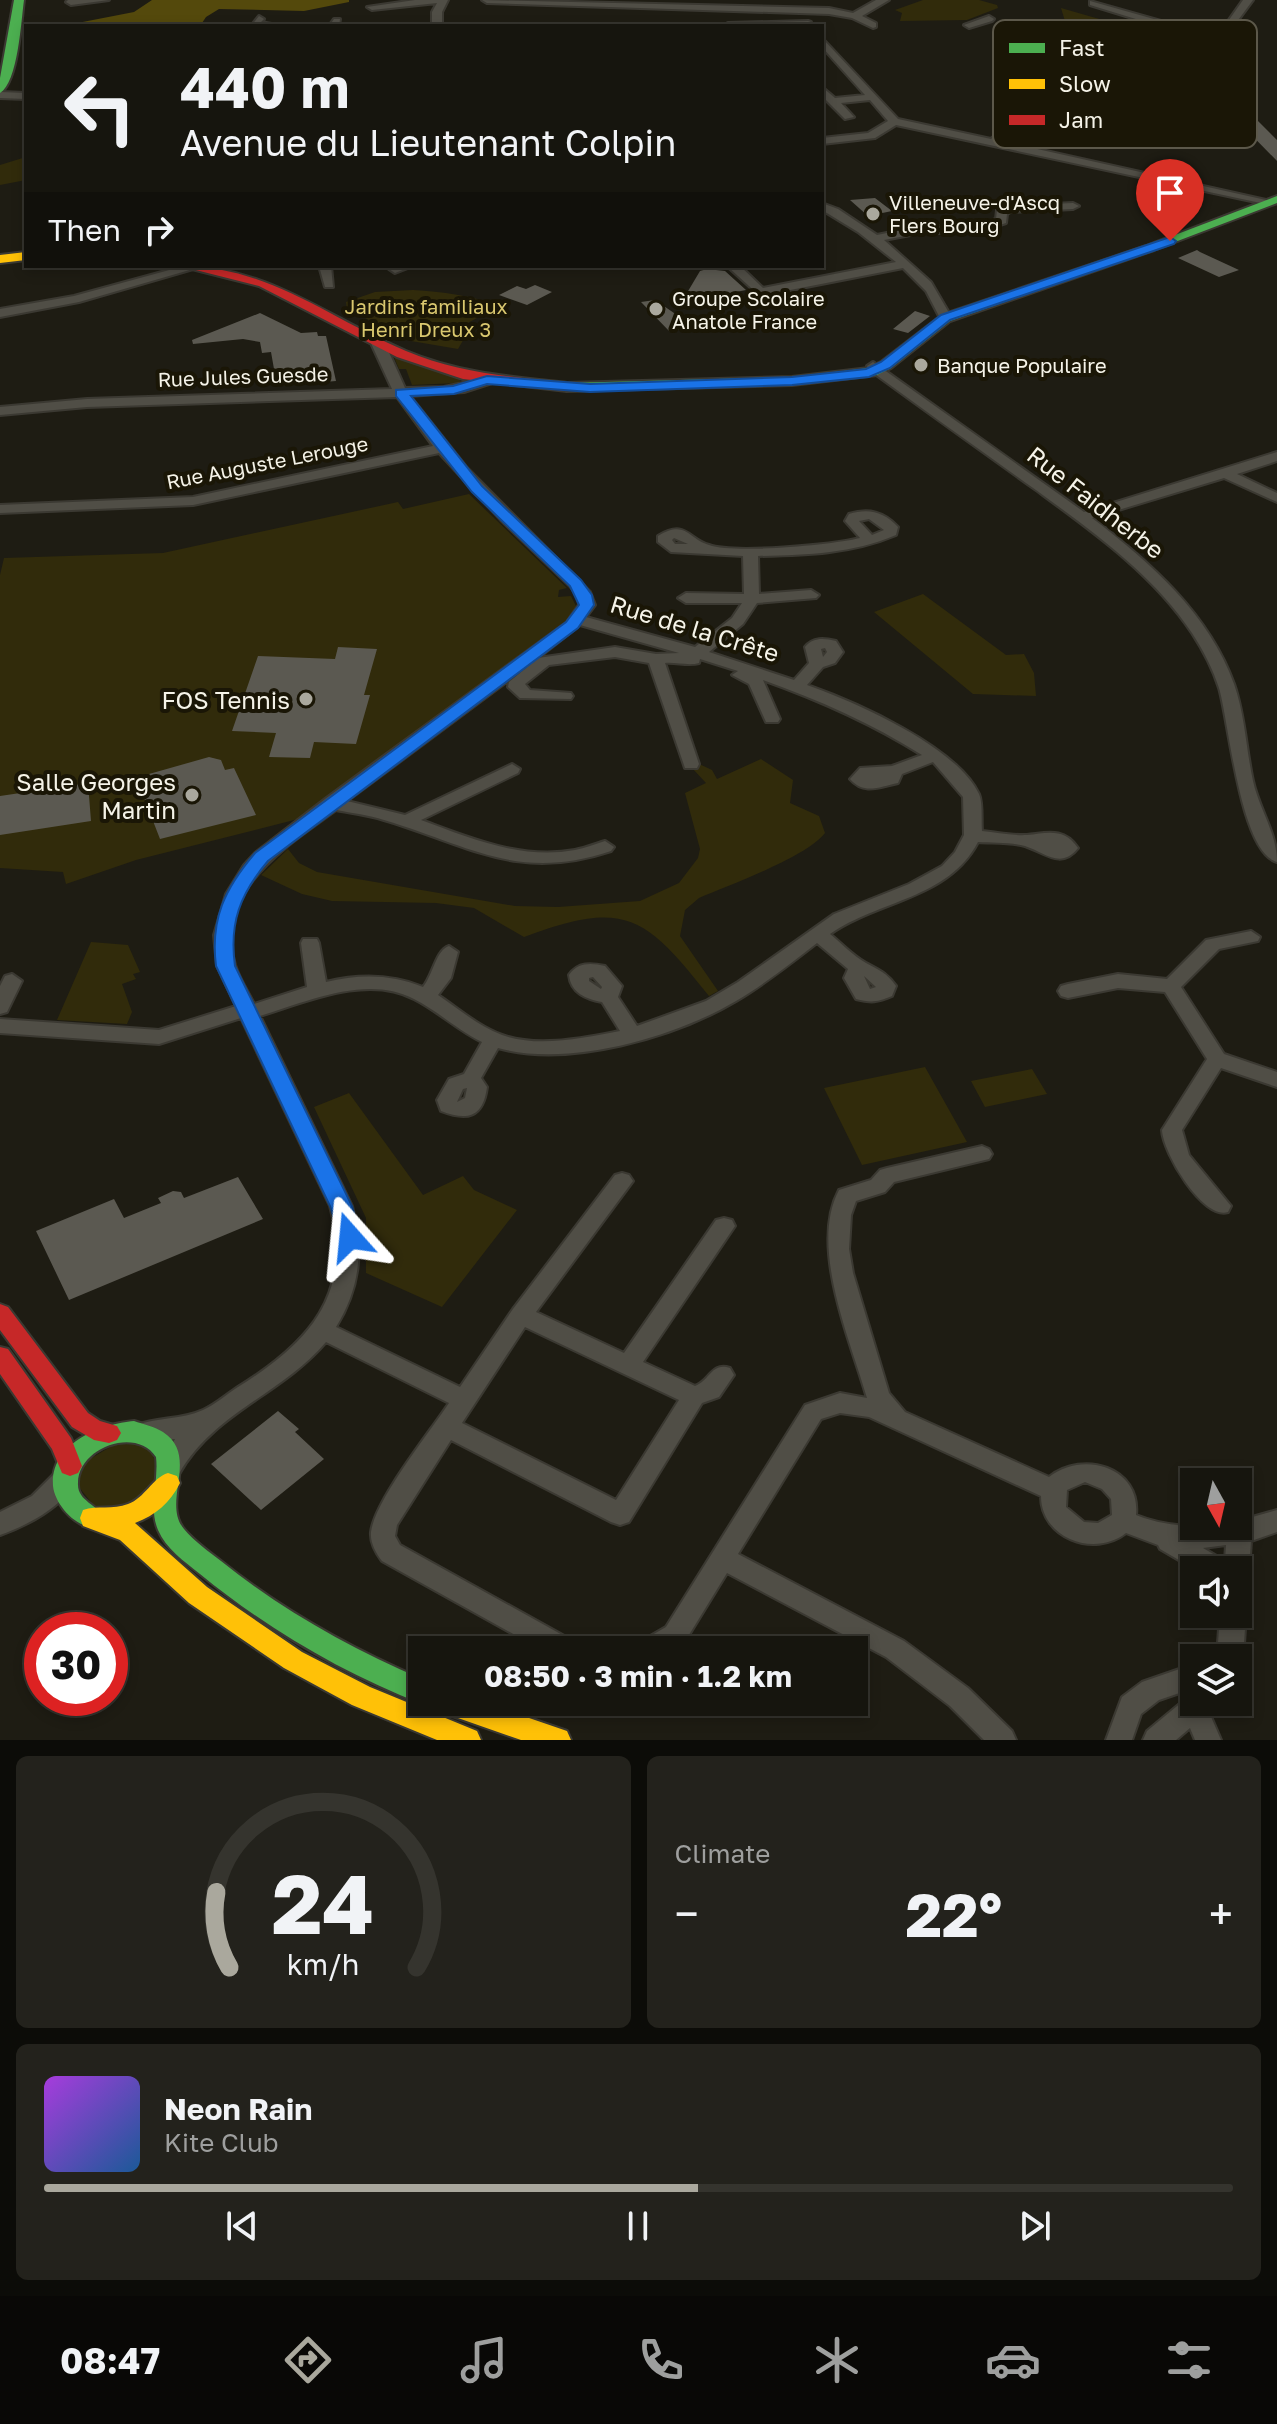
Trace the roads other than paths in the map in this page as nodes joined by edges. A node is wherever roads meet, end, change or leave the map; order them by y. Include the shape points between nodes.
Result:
1 (19, 0) edge
2 (104, 0) edge
3 (443, 0) edge
4 (487, 0) edge
5 (762, 0) edge
6 (884, 0) edge
7 (1248, 0) edge
8 (71, 2) dead end
9 (1093, 3) dead end
10 (372, 8) edge
11 (792, 12) junction
12 (855, 16) junction
13 (259, 19) dead end
14 (989, 19) dead end
15 (1149, 20) edge
16 (1235, 20) edge
17 (256, 24) edge
18 (437, 24) edge
19 (807, 24) edge
20 (873, 25) dead end
21 (969, 25) dead end
22 (824, 43) edge
23 (824, 63) edge
24 (840, 63) junction
25 (824, 92) edge
26 (0, 93) edge
27 (24, 96) edge
28 (873, 97) junction
29 (833, 101) junction
30 (849, 117) dead end
31 (894, 121) junction
32 (824, 141) edge
33 (993, 142) edge
34 (1022, 148) edge
35 (1272, 201) edge
36 (1073, 206) dead end
37 (824, 207) edge
38 (872, 239) junction
39 (24, 246) edge
40 (1, 249) edge
41 (24, 255) edge
42 (904, 264) junction
43 (185, 268) edge
44 (235, 268) edge
45 (325, 268) edge
46 (735, 268) edge
47 (329, 284) dead end
48 (0, 313) edge
49 (946, 318) junction
50 (376, 341) junction
51 (875, 368) junction
52 (490, 377) junction
53 (401, 393) junction
54 (0, 411) edge
55 (444, 448) junction
56 (1277, 456) edge
57 (1225, 473) junction
58 (1277, 498) edge
59 (0, 509) edge
60 (1081, 517) junction
61 (869, 540) dead end
62 (705, 551) dead end
63 (750, 552) junction
64 (811, 595) dead end
65 (686, 598) dead end
66 (752, 599) junction
67 (577, 620) junction
68 (675, 646) junction
69 (699, 652) junction
70 (656, 659) junction
71 (817, 664) dead end
72 (760, 678) junction
73 (796, 687) junction
74 (565, 696) dead end
75 (772, 719) dead end
76 (934, 756) junction
77 (691, 764) dead end
78 (512, 769) dead end
79 (894, 771) dead end
80 (331, 803) junction
81 (406, 821) junction
82 (973, 836) junction
83 (1030, 841) dead end
84 (605, 847) dead end
85 (1277, 856) edge
86 (818, 934) junction
87 (1251, 937) dead end
88 (310, 943) dead end
89 (449, 952) dead end
90 (858, 967) dead end
91 (12, 981) dead end
92 (1171, 986) junction
93 (1068, 991) dead end
94 (318, 993) junction
95 (427, 996) junction
96 (608, 997) dead end
97 (0, 1007) edge
98 (247, 1012) junction
99 (0, 1026) edge
100 (632, 1034) junction
101 (493, 1039) junction
102 (1217, 1059) junction
103 (471, 1079) dead end
104 (1277, 1080) edge
105 (982, 1154) dead end
106 (622, 1181) dead end
107 (1220, 1206) dead end
108 (724, 1226) dead end
109 (0, 1313) edge
110 (521, 1315) junction
111 (322, 1330) junction
112 (0, 1356) edge
113 (628, 1365) junction
114 (722, 1375) dead end
115 (694, 1396) junction
116 (465, 1400) junction
117 (215, 1413) junction
118 (900, 1421) junction
119 (447, 1427) junction
120 (142, 1432) junction
121 (109, 1433) junction
122 (68, 1472) junction
123 (170, 1474) junction
124 (1053, 1490) junction
125 (89, 1515) junction
126 (1123, 1521) junction
127 (1277, 1521) edge
128 (4, 1522) edge
129 (1252, 1529) edge
130 (1163, 1538) junction
131 (1180, 1540) edge
132 (1194, 1556) edge
133 (722, 1558) junction
134 (541, 1636) edge
135 (673, 1636) edge
136 (1180, 1681) edge
137 (408, 1685) edge
138 (488, 1716) edge
139 (1186, 1716) edge
140 (1201, 1716) edge
141 (1158, 1739) edge
142 (468, 1740) edge
143 (558, 1740) edge
144 (1003, 1740) edge
145 (1119, 1740) edge
146 (1208, 1740) edge

1 - 26 street
2 - 8 street
3 - 10 street
3 - 18 street
4 - 11 street
5 - 11 street
6 - 12 street
7 - 16 street
9 - 15 street
11 - 12 street
11 - 19 street
12 - 20 street
13 - 17 street
14 - 21 street
22 - 24 street
23 - 24 street
24 - 28 street
25 - 29 street
26 - 27 street
28 - 29 street
28 - 31 street
29 - 30 street
31 - 32 street via 874,135
31 - 33 street
34 - 35 street
35 - 49 street, Rue Jules Guesde
36 - 38 street via 1012,208 1001,211 1003,220 990,226
37 - 38 street
38 - 42 street
39 - 40 street
40 - 41 street
42 - 46 street via 760,292
42 - 49 street via 927,285
43 - 48 street via 75,299
43 - 50 street via 263,283
44 - 52 street via 272,281 411,352
45 - 47 street
49 - 51 street, Rue Jules Guesde
50 - 52 street via 432,366
50 - 53 street
51 - 52 street, Rue Jules Guesde via 801,377 658,382
51 - 60 street, Rue Faidherbe
52 - 53 street, Rue Jules Guesde via 454,390
53 - 54 street, Rue Jules Guesde
53 - 55 street
55 - 59 street, Rue Auguste Lerouge via 193,501
55 - 67 street via 485,497 581,590 587,605
56 - 57 street
57 - 58 street
57 - 60 street
60 - 85 street, Rue Faidherbe via 1149,572 1210,649 1227,688 1248,803
61 - 63 street via 832,548
62 - 63 street
63 - 66 street
64 - 66 street
65 - 66 street
66 - 69 street via 741,618
67 - 68 street, Rue de la Crête
67 - 80 street
68 - 69 street, Rue de la Crête
68 - 70 street
69 - 72 street, Rue de la Crête
70 - 72 street via 684,657
70 - 74 street via 615,652 550,659 517,682 526,695
70 - 77 street
71 - 73 street, Rue de la Crête
72 - 73 street, Rue de la Crête
72 - 75 street
73 - 76 street, Rue de la Crête via 887,723
76 - 79 street
76 - 82 street, Rue de la Crête via 968,792 976,817
78 - 81 street
80 - 81 street
80 - 98 street via 261,857 227,910 224,955
81 - 84 street via 478,847 530,858 569,859
82 - 83 street
82 - 86 street via 935,880 852,912
86 - 90 street
86 - 100 street via 721,1001
87 - 92 street via 1213,944
88 - 94 street
89 - 95 street via 441,978
91 - 97 street
92 - 93 street via 1118,981
92 - 102 street
94 - 95 street via 376,982
94 - 98 street
95 - 101 street
96 - 100 street
98 - 99 street via 159,1037
98 - 111 street via 348,1227 348,1274
100 - 101 street via 547,1047
101 - 103 street
102 - 104 street
102 - 107 street via 1172,1138 1183,1161
105 - 118 street via 887,1176 878,1186 847,1196 840,1215 838,1249 856,1322 879,1398
106 - 110 street
108 - 113 street
109 - 121 street via 80,1420
110 - 113 street
110 - 116 street
111 - 116 street
111 - 117 street via 291,1364
112 - 122 street via 63,1445
113 - 115 street
114 - 115 street via 711,1390
115 - 119 street via 620,1514
116 - 119 street
117 - 120 street via 176,1429
117 - 123 street via 184,1442
118 - 124 street
118 - 133 street via 872,1408 840,1403 813,1412
119 - 134 street via 393,1507 381,1533 383,1544
120 - 121 street
120 - 123 street via 169,1454
121 - 122 street via 82,1448
122 - 125 street via 69,1498
122 - 128 street via 41,1503
123 - 125 street via 160,1496 139,1512 122,1518
123 - 137 street via 164,1500 166,1524 173,1534 255,1602 321,1645
124 - 126 street via 1055,1511 1072,1530 1107,1534
124 - 126 street via 1074,1473 1106,1478 1126,1503
125 - 128 street via 58,1509
125 - 142 street via 124,1528 198,1595 304,1668
126 - 130 street
127 - 129 street
130 - 131 street
130 - 132 street
133 - 135 street
133 - 144 street via 895,1649 959,1697
136 - 145 street via 1151,1691 1131,1706
138 - 143 street
139 - 141 street
140 - 146 street

